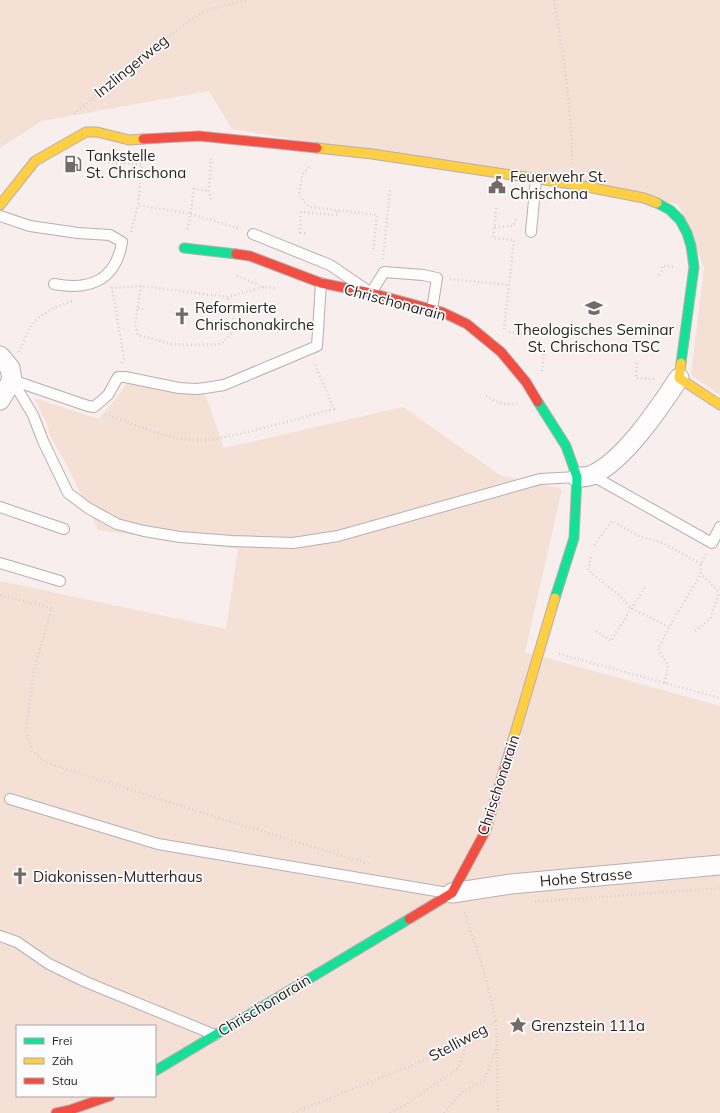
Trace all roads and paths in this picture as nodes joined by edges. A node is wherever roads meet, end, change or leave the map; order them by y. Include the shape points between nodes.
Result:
1 (247, 0) edge
2 (554, 0) edge
3 (72, 116) dead end
4 (212, 161) dead end
5 (100, 162) dead end
6 (313, 165) dead end
7 (536, 179) junction
8 (572, 184) junction
9 (390, 190) dead end
10 (209, 191) junction
11 (211, 199) dead end
12 (0, 205) edge
13 (138, 205) junction
14 (496, 208) dead end
15 (338, 210) junction
16 (191, 214) junction
17 (0, 216) edge
18 (518, 216) dead end
19 (495, 227) junction
20 (531, 232) dead end
21 (300, 233) dead end
22 (253, 234) joint
23 (122, 242) junction
24 (184, 248) dead end
25 (373, 252) dead end
26 (383, 257) dead end
27 (241, 278) dead end
28 (437, 278) junction
29 (321, 283) junction
30 (54, 284) dead end
31 (509, 285) junction
32 (141, 286) junction
33 (264, 287) dead end
34 (112, 288) junction
35 (106, 293) dead end
36 (371, 293) junction
37 (233, 295) dead end
38 (227, 297) junction
39 (78, 300) dead end
40 (138, 308) junction
41 (143, 309) dead end
42 (432, 309) junction
43 (504, 332) dead end
44 (309, 350) junction
45 (124, 358) dead end
46 (637, 362) dead end
47 (8, 368) edge
48 (679, 378) junction
49 (529, 388) junction
50 (486, 396) dead end
51 (0, 400) edge
52 (720, 405) edge
53 (88, 406) junction
54 (584, 476) junction
55 (0, 507) edge
56 (720, 527) edge
57 (64, 528) dead end
58 (715, 545) edge
59 (0, 562) edge
60 (700, 564) junction
61 (701, 574) junction
62 (60, 581) dead end
63 (645, 587) dead end
64 (719, 592) edge
65 (0, 595) edge
66 (631, 608) junction
67 (669, 627) junction
68 (596, 631) dead end
69 (695, 632) dead end
70 (539, 649) junction
71 (665, 683) junction
72 (720, 698) edge
73 (10, 799) dead end
74 (373, 865) dead end
75 (720, 865) edge
76 (720, 888) edge
77 (452, 893) junction
78 (532, 903) dead end
79 (0, 936) edge
80 (496, 1022) junction
81 (215, 1035) junction
82 (469, 1037) junction
83 (497, 1046) dead end
84 (156, 1070) edge
85 (107, 1097) edge
86 (56, 1113) edge
87 (293, 1113) edge
88 (390, 1113) edge
89 (444, 1113) edge
90 (498, 1113) edge

1 - 3 path, Inzlingerweg via 204,11 148,51
2 - 8 path via 566,70 572,138
4 - 10 path
5 - 13 path via 142,165
6 - 15 path via 302,175 299,195 310,207
7 - 8 street
7 - 12 street via 372,154 199,136 129,140 97,132 86,132 35,161
7 - 20 lane
8 - 48 street via 644,198 670,210 680,220 691,246 694,268
9 - 26 path
10 - 11 path
10 - 16 path via 194,189
13 - 16 path
13 - 23 path via 131,231
14 - 19 path
15 - 21 path via 337,215 301,212
15 - 25 path via 377,215
16 - 22 path
17 - 23 lane via 30,226 110,236
18 - 19 path via 512,226
19 - 31 path via 493,238 514,240
22 - 36 lane via 330,265
23 - 30 lane via 120,256 108,274 89,285 66,287
24 - 29 street, Chrischonarain via 250,256
27 - 33 path
28 - 31 path
28 - 36 lane via 384,272
28 - 42 lane
29 - 36 street, Chrischonarain
29 - 44 lane via 317,346
31 - 43 path
32 - 34 path
32 - 38 path
32 - 40 path
34 - 35 path
34 - 45 path
36 - 42 street, Chrischonarain
37 - 38 path
38 - 40 path via 234,314 232,333 221,344 171,344 138,335 135,325
39 - 47 path via 64,303 38,318
40 - 41 path
42 - 49 street, Chrischonarain via 467,324 502,352
44 - 53 lane via 224,385 205,388 179,388 118,378 108,395 94,406
44 - 53 path via 334,409 222,438 197,440 148,430 100,413
46 - 48 path via 636,378
47 - 51 street
47 - 53 lane
47 - 54 lane via 33,414 68,493 117,524 144,531 232,542 293,543 338,536 540,479
48 - 52 street
48 - 54 street via 661,406 621,454 610,464
49 - 50 path via 521,401 510,405
49 - 54 street, Chrischonarain
54 - 58 lane
54 - 70 street, Chrischonarain via 574,538
55 - 57 lane
56 - 58 lane
58 - 60 path
59 - 62 lane
60 - 61 path
60 - 66 path via 663,543 639,536 612,521 594,546 588,570
61 - 64 path
61 - 67 path
63 - 66 path
64 - 69 path via 710,619
65 - 74 path via 52,608 34,668 26,730 32,751 47,763
66 - 67 path
66 - 68 path via 611,641
67 - 71 path via 658,649 668,665
70 - 71 path
70 - 77 street, Chrischonarain via 486,830
71 - 72 path
73 - 77 lane via 158,844
75 - 77 street, Hohe Strasse via 511,884
76 - 78 path
77 - 80 path, Stelliweg via 462,904 485,975
77 - 81 street, Chrischonarain
79 - 81 lane via 17,942 49,964 86,982
80 - 82 path, Stelliweg
80 - 90 path
81 - 84 street, Chrischonarain
82 - 87 path, Stelliweg via 442,1053
82 - 88 path via 458,1068
83 - 89 path via 484,1081 462,1092
85 - 86 street

